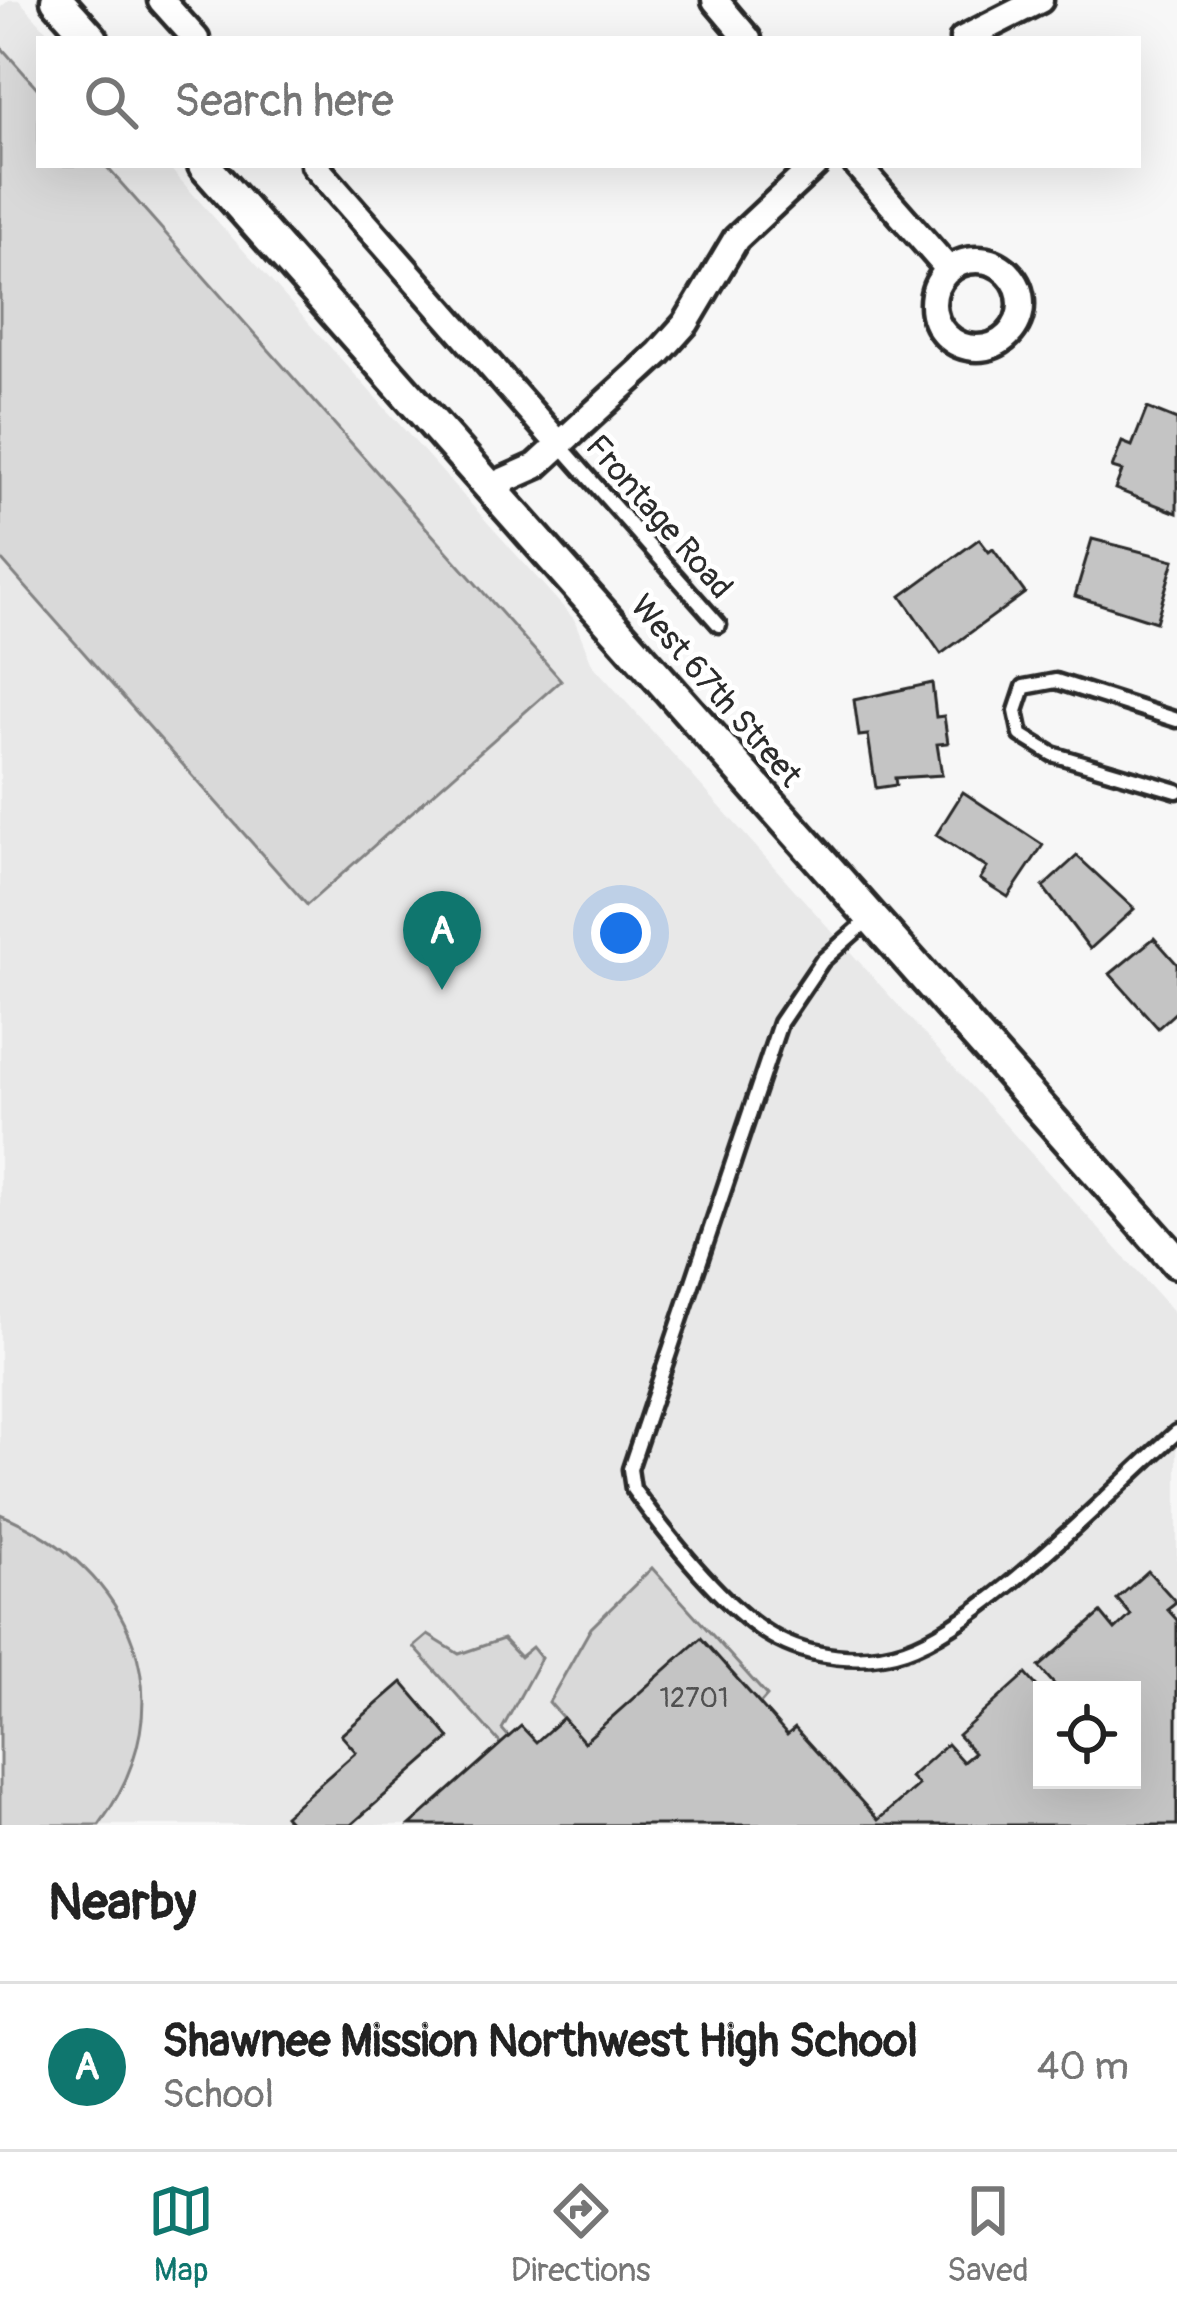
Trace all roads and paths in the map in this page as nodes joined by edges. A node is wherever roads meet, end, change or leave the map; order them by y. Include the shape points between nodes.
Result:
1 (57, 0) edge
2 (161, 0) edge
3 (715, 0) edge
4 (1040, 0) edge
5 (89, 36) edge
6 (193, 36) edge
7 (745, 36) edge
8 (969, 36) edge
9 (207, 168) edge
10 (317, 168) edge
11 (811, 168) edge
12 (860, 168) edge
13 (949, 270) dead end
14 (559, 444) junction
15 (491, 486) junction
16 (719, 625) dead end
17 (1177, 720) edge
18 (1177, 790) edge
19 (870, 918) junction
20 (1177, 1262) edge
21 (1177, 1432) edge

1 - 5 street
2 - 6 street
3 - 7 street
4 - 8 street
9 - 15 street, West 67th Street
10 - 14 street
11 - 14 street via 736,239 686,323
12 - 13 street
14 - 15 street via 536,466
14 - 16 lane, Frontage Road
15 - 19 street, West 67th Street
17 - 18 lane via 1056,681 1024,687 1016,711 1021,735 1041,749
19 - 20 street, West 67th Street
19 - 21 lane via 822,962 780,1023 630,1469 633,1489 736,1607 771,1635 809,1652 854,1658 903,1651 980,1606

